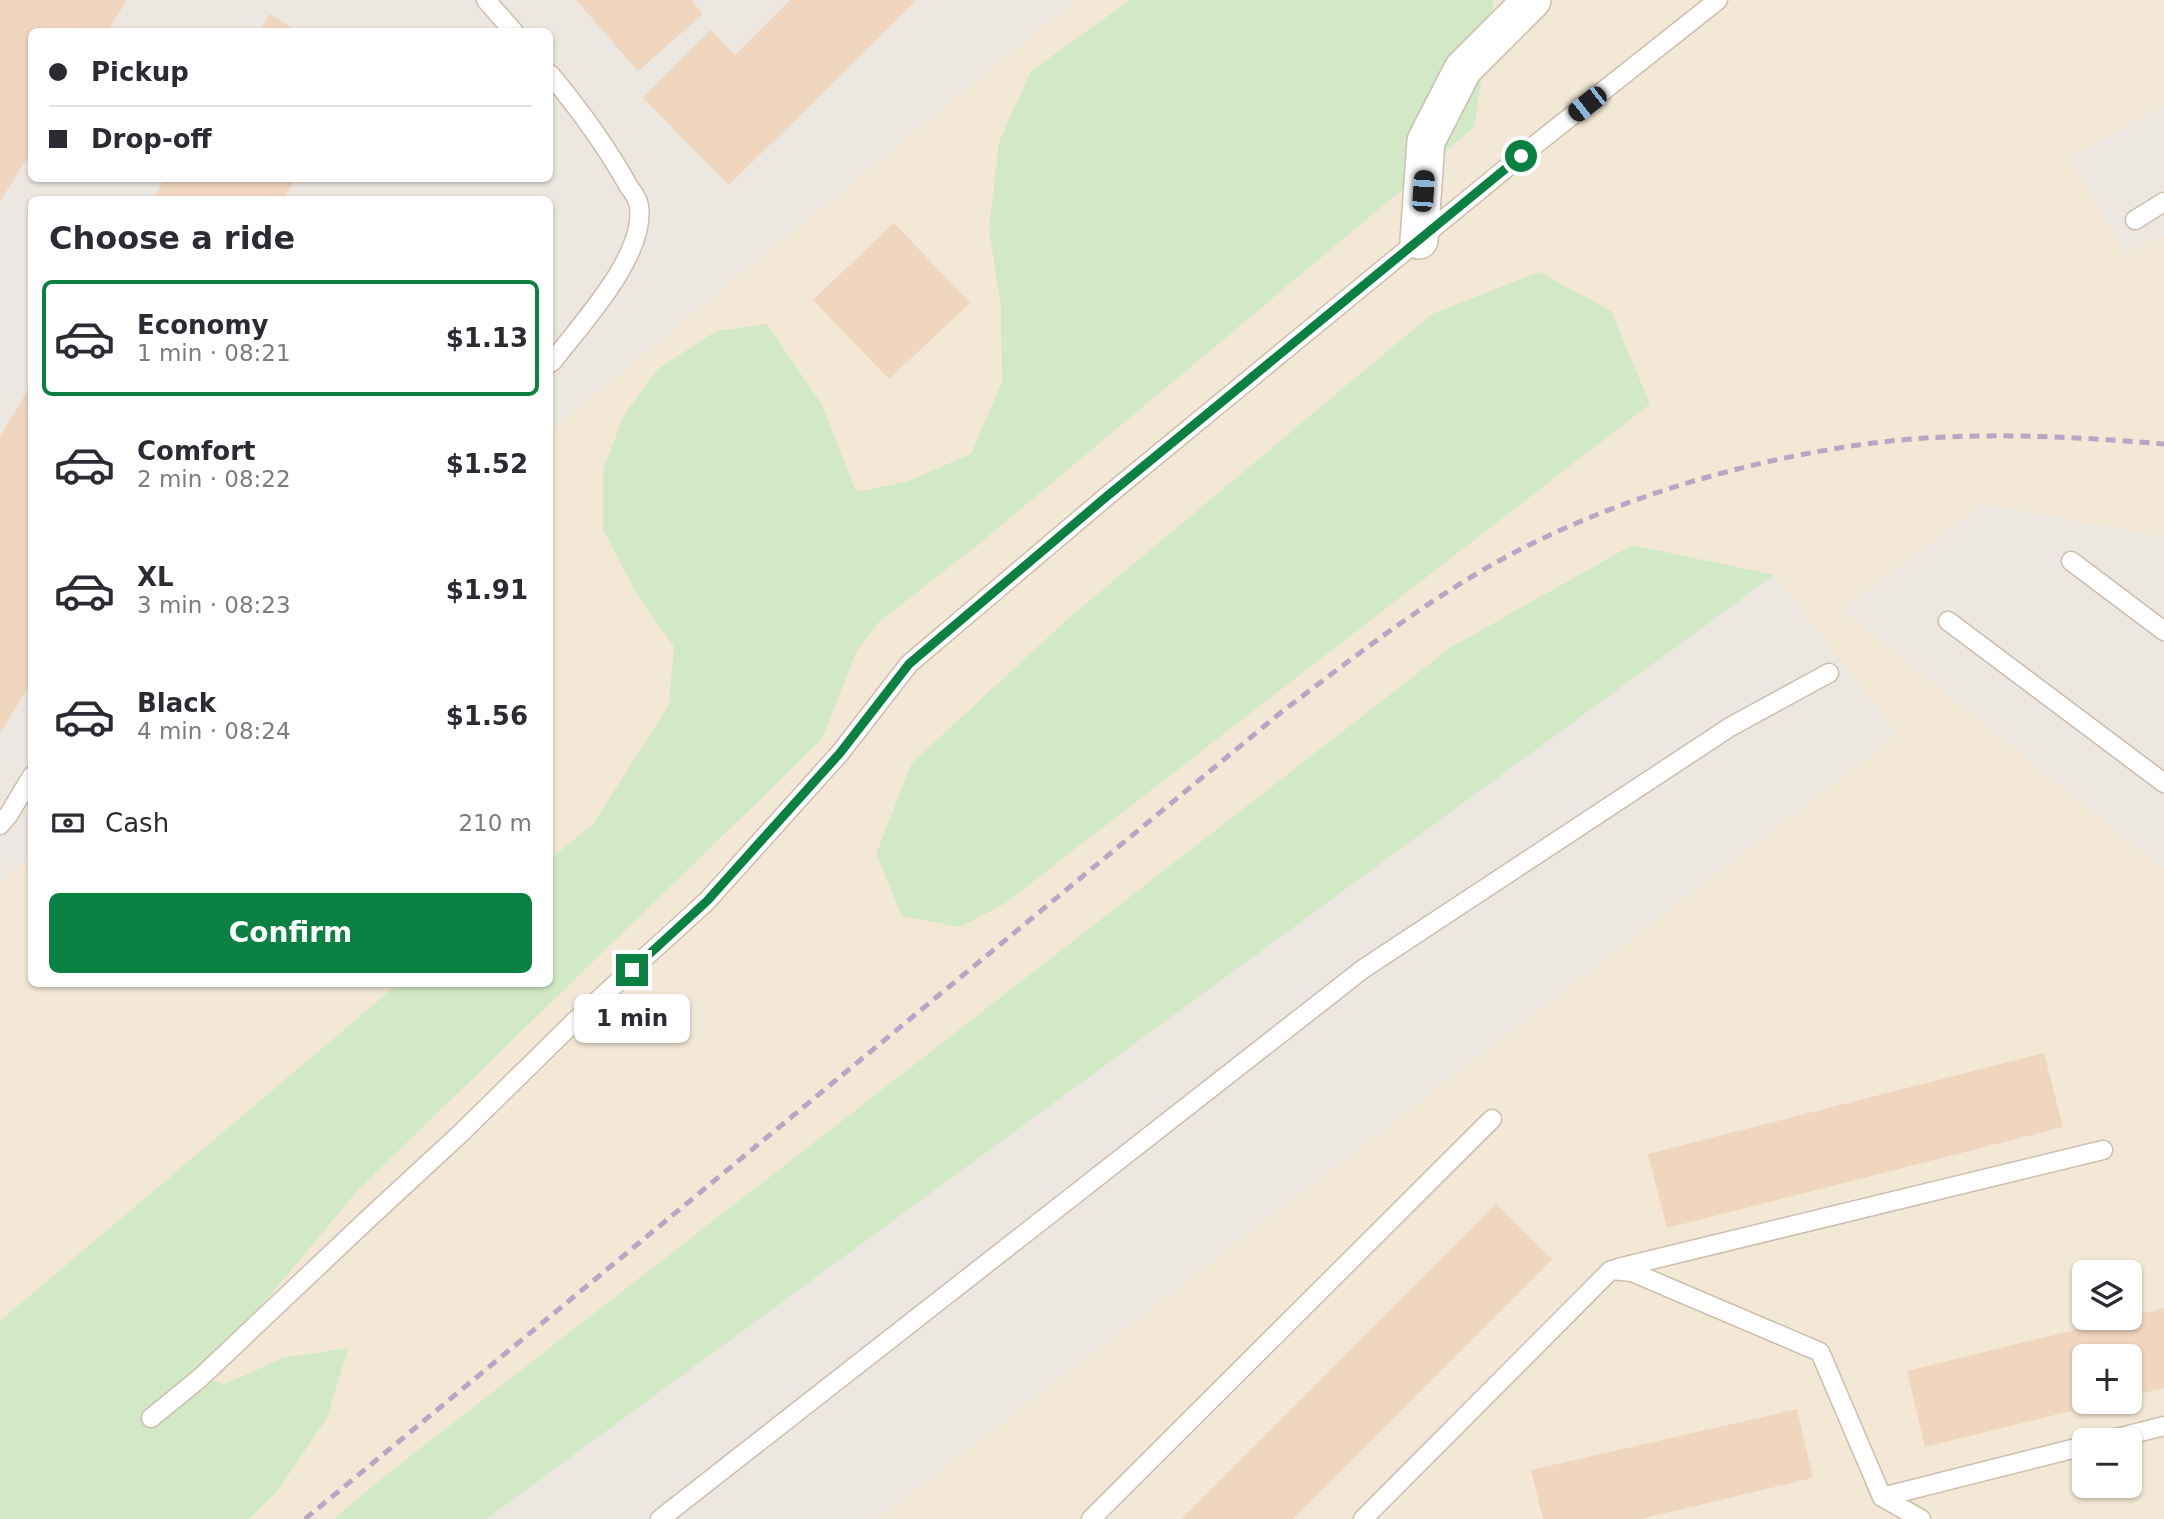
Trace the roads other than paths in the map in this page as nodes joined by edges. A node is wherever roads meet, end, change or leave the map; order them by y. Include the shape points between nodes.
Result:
1 (486, 0) edge
2 (1532, 0) edge
3 (1718, 0) edge
4 (510, 28) edge
5 (553, 78) edge
6 (2164, 202) edge
7 (2135, 220) dead end
8 (1419, 240) junction
9 (553, 362) edge
10 (2071, 561) dead end
11 (1948, 621) dead end
12 (2164, 631) edge
13 (1829, 673) dead end
14 (28, 783) edge
15 (2164, 783) edge
16 (0, 825) edge
17 (1492, 1119) dead end
18 (2103, 1150) dead end
19 (1611, 1270) junction
20 (151, 1418) dead end
21 (2164, 1426) edge
22 (2142, 1432) edge
23 (2072, 1449) edge
24 (1882, 1497) junction
25 (660, 1519) edge
26 (1091, 1519) edge
27 (1363, 1519) edge
28 (1921, 1519) edge

1 - 4 lane
2 - 8 street via 1463,69 1426,141
3 - 8 lane
5 - 9 lane via 616,163 639,204 637,234 622,271
6 - 7 lane
8 - 20 lane via 909,664 840,753 707,901 200,1378
10 - 12 lane
11 - 15 lane
13 - 25 lane via 1730,727 1363,969
14 - 16 lane
17 - 26 lane
18 - 19 lane
19 - 24 lane via 1632,1272 1820,1352
19 - 27 lane
21 - 22 lane
23 - 24 lane
24 - 28 lane

